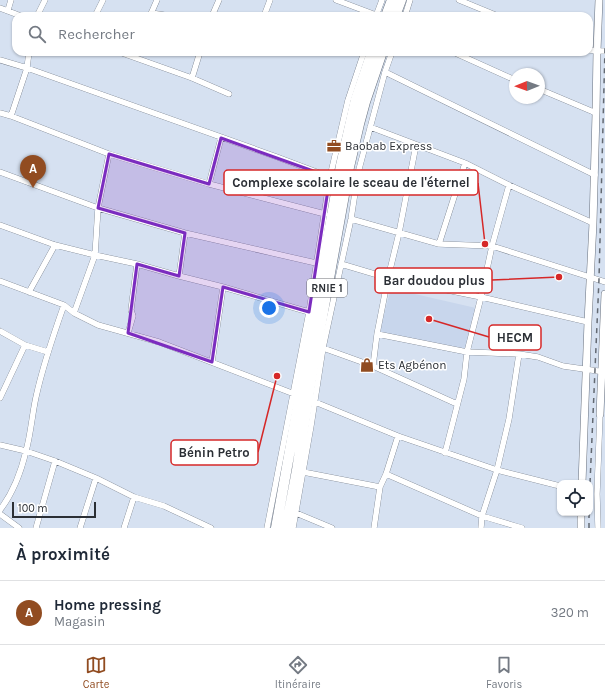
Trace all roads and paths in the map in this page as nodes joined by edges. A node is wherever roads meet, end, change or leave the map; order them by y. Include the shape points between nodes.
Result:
1 (11, 0) edge
2 (46, 0) edge
3 (103, 0) edge
4 (156, 0) edge
5 (218, 0) edge
6 (270, 0) edge
7 (336, 0) edge
8 (382, 0) edge
9 (392, 0) edge
10 (402, 0) edge
11 (410, 0) edge
12 (459, 0) edge
13 (599, 0) edge
14 (0, 8) edge
15 (8, 10) junction
16 (12, 12) edge
17 (39, 12) edge
18 (97, 12) edge
19 (152, 12) edge
20 (214, 12) edge
21 (266, 12) edge
22 (368, 12) edge
23 (380, 12) edge
24 (382, 12) edge
25 (398, 12) edge
26 (406, 12) edge
27 (488, 12) edge
28 (593, 51) edge
29 (605, 51) edge
30 (597, 52) junction
31 (28, 56) edge
32 (137, 56) edge
33 (199, 56) edge
34 (363, 56) edge
35 (371, 56) edge
36 (381, 56) edge
37 (391, 56) edge
38 (462, 56) edge
39 (0, 60) edge
40 (26, 68) junction
41 (385, 72) junction
42 (192, 78) junction
43 (509, 78) edge
44 (545, 92) edge
45 (229, 94) dead end
46 (0, 113) edge
47 (596, 113) junction
48 (11, 116) junction
49 (370, 127) junction
50 (221, 138) junction
51 (416, 145) junction
52 (109, 154) junction
53 (465, 163) junction
54 (0, 172) edge
55 (595, 175) junction
56 (330, 177) junction
57 (209, 184) junction
58 (509, 185) junction
59 (98, 208) junction
60 (324, 214) junction
61 (351, 219) junction
62 (593, 223) junction
63 (0, 225) edge
64 (185, 233) junction
65 (399, 233) junction
66 (439, 244) junction
67 (55, 245) junction
68 (492, 246) junction
69 (95, 256) junction
70 (316, 263) junction
71 (137, 264) junction
72 (341, 264) junction
73 (179, 276) junction
74 (590, 277) junction
75 (388, 278) junction
76 (0, 281) edge
77 (605, 282) edge
78 (223, 287) junction
79 (29, 292) junction
80 (605, 294) edge
81 (481, 297) junction
82 (64, 306) junction
83 (309, 312) junction
84 (74, 313) junction
85 (588, 322) junction
86 (0, 331) edge
87 (128, 333) junction
88 (377, 334) junction
89 (25, 345) junction
90 (323, 348) junction
91 (48, 352) junction
92 (467, 352) junction
93 (519, 354) junction
94 (212, 362) junction
95 (373, 366) junction
96 (586, 369) junction
97 (603, 372) edge
98 (304, 397) junction
99 (0, 398) edge
100 (457, 404) junction
101 (600, 414) joint
102 (398, 436) junction
103 (0, 445) edge
104 (26, 451) junction
105 (445, 453) junction
106 (55, 461) junction
107 (497, 470) junction
108 (303, 472) junction
109 (386, 474) junction
110 (96, 478) junction
111 (582, 480) edge
112 (557, 485) edge
113 (380, 487) junction
114 (593, 493) edge
115 (597, 494) junction
116 (134, 497) junction
117 (0, 510) edge
118 (296, 513) junction
119 (0, 514) edge
120 (482, 516) junction
121 (581, 516) edge
122 (19, 528) edge
123 (36, 528) edge
124 (80, 528) edge
125 (125, 528) edge
126 (211, 528) edge
127 (267, 528) edge
128 (276, 528) edge
129 (286, 528) edge
130 (293, 528) edge
131 (332, 528) edge
132 (374, 528) edge
133 (481, 528) edge
134 (522, 528) edge
135 (581, 528) edge
136 (598, 528) edge

1 - 15 street
2 - 17 street
3 - 18 street
4 - 19 street
5 - 20 street
6 - 21 street
7 - 22 street
8 - 23 street
9 - 24 highway
10 - 25 highway
11 - 26 street
12 - 27 street
13 - 30 main road
14 - 15 street
15 - 16 street
28 - 30 street
29 - 30 street
30 - 47 main road
31 - 40 street
32 - 42 street
33 - 42 street
34 - 56 street via 348,100
35 - 98 highway, RNIE 1 via 346,139 306,360
36 - 98 highway, RNIE 1 via 363,110 349,167
37 - 41 street
38 - 43 street
39 - 40 street
40 - 48 street
40 - 50 street
41 - 49 street
41 - 55 street
42 - 45 street
44 - 47 street
46 - 48 street
47 - 55 main road
48 - 52 street
49 - 51 street
49 - 61 street via 358,173
50 - 56 street
50 - 57 street
51 - 53 street
51 - 65 street
52 - 57 street
52 - 59 street
53 - 58 street
53 - 66 street
54 - 59 street
55 - 62 main road
56 - 60 street
57 - 60 street
58 - 62 street
58 - 68 street
59 - 64 street
59 - 69 street
60 - 70 street
61 - 65 street
61 - 72 street
62 - 74 main road
63 - 67 street
64 - 70 street
64 - 73 street
65 - 66 street
65 - 75 street
66 - 68 street
67 - 69 street
67 - 79 street
68 - 74 street
68 - 81 street
69 - 71 street
69 - 84 street
70 - 83 street
71 - 73 street
71 - 87 street via 131,310 133,316
72 - 75 street
72 - 90 street
73 - 78 street
74 - 77 street
74 - 85 main road
75 - 81 street
75 - 88 street
76 - 79 street
78 - 83 street
78 - 94 street
79 - 82 street
80 - 97 main road
81 - 85 street
81 - 92 street
82 - 84 street
82 - 91 street
83 - 98 street
84 - 87 street via 98,325
85 - 96 main road
86 - 89 street
87 - 94 street
88 - 92 street
88 - 95 street
89 - 91 street
89 - 99 street
90 - 95 street
90 - 98 street
91 - 104 street via 36,396
92 - 93 street
92 - 100 street via 464,379
93 - 96 street via 538,357 563,366
93 - 107 street via 509,419
94 - 98 street
95 - 100 street
96 - 97 street
96 - 111 main road
97 - 101 main road
98 - 102 street
98 - 108 street
98 - 127 street
98 - 128 highway, RNIE 1
98 - 129 highway, RNIE 1 via 297,470
100 - 105 street
101 - 115 street
102 - 105 street
102 - 109 street
103 - 104 street
104 - 106 street
104 - 117 street via 12,490
105 - 107 street
106 - 110 street
106 - 123 street
107 - 112 street
107 - 120 street
108 - 113 street
108 - 118 street
109 - 113 street
109 - 120 street
110 - 116 street
110 - 124 street
113 - 132 street
114 - 115 street
115 - 136 street
116 - 125 street
116 - 126 street via 164,506
118 - 130 street
118 - 131 street
119 - 122 street
120 - 133 street
120 - 134 street
121 - 135 main road

